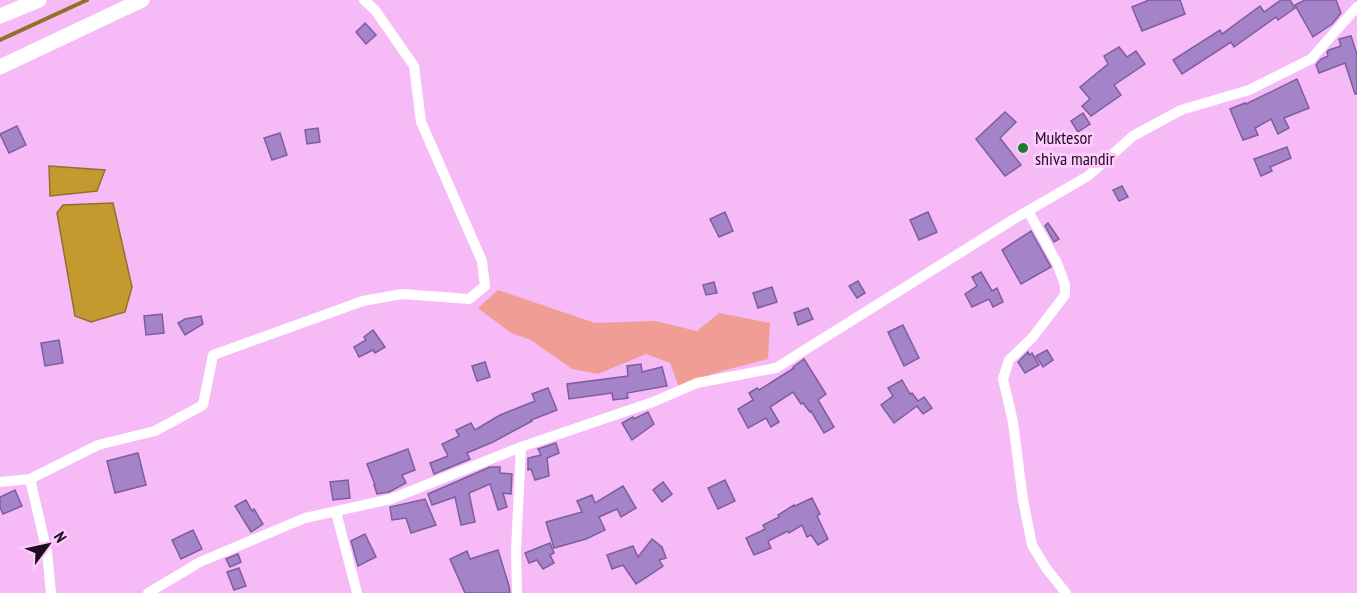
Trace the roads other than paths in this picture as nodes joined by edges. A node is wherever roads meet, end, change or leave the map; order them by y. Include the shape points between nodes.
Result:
1 (39, 0) edge
2 (142, 0) edge
3 (364, 0) edge
4 (1357, 7) edge
5 (1, 14) edge
6 (0, 67) edge
7 (1028, 211) junction
8 (521, 447) junction
9 (30, 479) junction
10 (0, 482) edge
11 (336, 512) junction
12 (51, 593) edge
13 (147, 593) edge
14 (357, 593) edge
15 (517, 593) edge
16 (1066, 593) edge

1 - 5 main road
2 - 6 main road
3 - 9 street via 414,66 421,122 482,261 485,286 469,299 402,294 363,301 213,355 203,405 155,431 98,445
4 - 7 street via 1311,59 1249,90 1181,110 1132,136 1088,176
7 - 8 street via 776,369 697,383
7 - 16 street via 1057,263 1065,295 1010,360 1003,379 1032,545
8 - 11 street via 391,500
8 - 15 street
9 - 10 street
9 - 12 street via 47,552
11 - 13 street via 305,518 200,562
11 - 14 street

